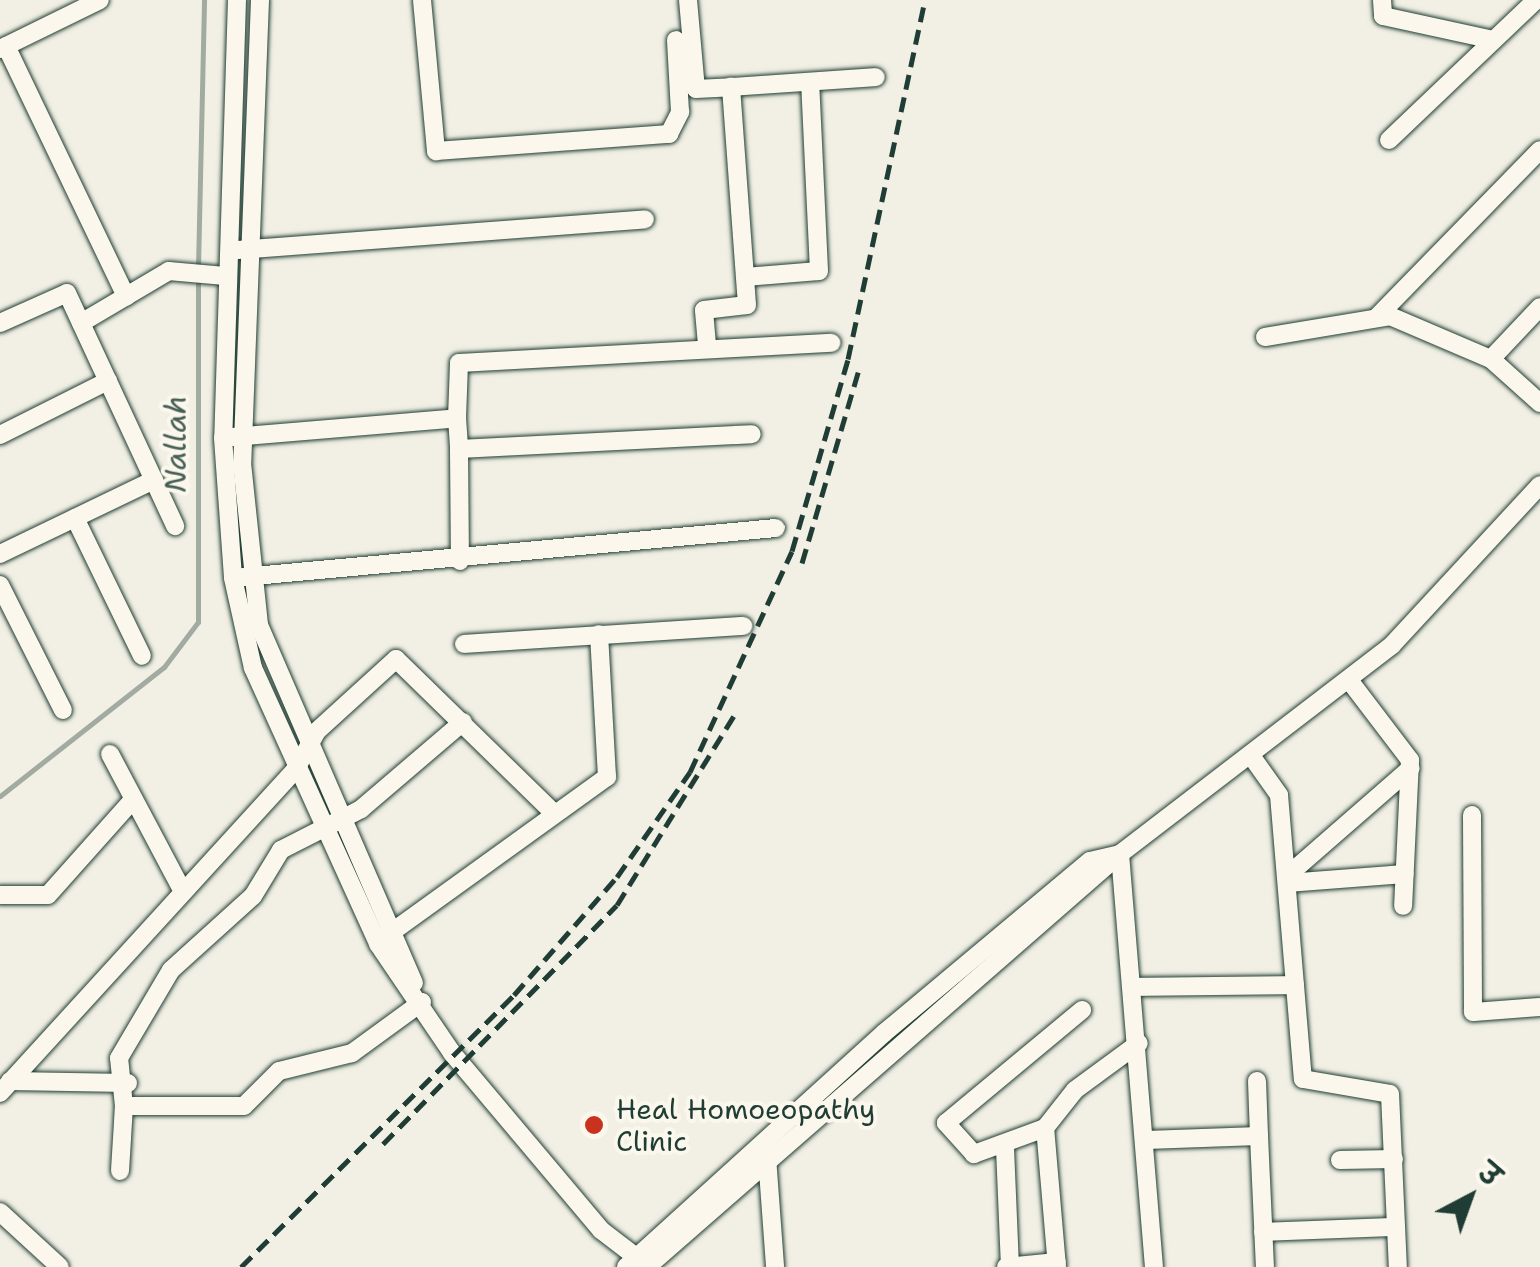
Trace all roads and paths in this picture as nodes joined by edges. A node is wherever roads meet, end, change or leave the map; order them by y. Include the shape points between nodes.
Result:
1 (100, 0) edge
2 (237, 0) edge
3 (260, 0) edge
4 (422, 0) edge
5 (688, 0) edge
6 (1382, 0) edge
7 (1536, 0) edge
8 (676, 40) dead end
9 (1493, 40) junction
10 (3, 47) edge
11 (876, 78) dead end
12 (810, 82) junction
13 (732, 86) junction
14 (1388, 140) dead end
15 (1540, 150) edge
16 (645, 218) dead end
17 (247, 250) junction
18 (226, 251) junction
19 (225, 276) junction
20 (745, 278) junction
21 (126, 297) junction
22 (1540, 307) edge
23 (1378, 317) junction
24 (0, 323) edge
25 (81, 323) junction
26 (1265, 337) dead end
27 (831, 343) dead end
28 (707, 345) junction
29 (1491, 360) junction
30 (108, 381) junction
31 (1540, 403) edge
32 (458, 418) junction
33 (752, 434) dead end
34 (0, 435) edge
35 (242, 437) junction
36 (223, 438) junction
37 (459, 448) junction
38 (154, 480) junction
39 (1540, 485) edge
40 (75, 518) junction
41 (176, 526) dead end
42 (776, 528) dead end
43 (0, 554) edge
44 (460, 560) junction
45 (253, 576) junction
46 (233, 578) junction
47 (0, 585) edge
48 (743, 626) dead end
49 (599, 634) junction
50 (464, 644) dead end
51 (142, 656) dead end
52 (1349, 680) junction
53 (63, 710) dead end
54 (463, 722) junction
55 (307, 745) junction
56 (110, 754) dead end
57 (1252, 757) junction
58 (1411, 768) junction
59 (296, 769) junction
60 (131, 802) junction
61 (553, 812) junction
62 (1472, 814) dead end
63 (333, 827) junction
64 (1120, 854) junction
65 (1405, 874) junction
66 (1287, 879) junction
67 (183, 892) junction
68 (0, 895) edge
69 (1403, 906) dead end
70 (394, 929) junction
71 (378, 944) junction
72 (1295, 985) junction
73 (1135, 988) junction
74 (422, 1002) junction
75 (1540, 1007) edge
76 (1082, 1010) dead end
77 (1139, 1043) junction
78 (1257, 1081) dead end
79 (128, 1083) junction
80 (5, 1087) edge
81 (124, 1106) junction
82 (1045, 1128) junction
83 (1259, 1136) junction
84 (1146, 1140) junction
85 (1005, 1148) junction
86 (767, 1157) junction
87 (1394, 1159) junction
88 (1340, 1160) dead end
89 (120, 1171) dead end
90 (0, 1212) edge
91 (1396, 1227) junction
92 (1263, 1232) junction
93 (640, 1264) edge
94 (1057, 1265) edge
95 (60, 1267) edge
96 (775, 1267) edge
97 (1008, 1267) edge
98 (1154, 1267) edge
99 (1264, 1267) edge
100 (1398, 1267) edge

1 - 10 street
2 - 18 street
3 - 17 street
4 - 8 street via 436,151 669,134 680,112
5 - 13 street via 696,89
6 - 9 street via 1383,16
7 - 9 street
9 - 14 street
10 - 21 street
11 - 12 street
12 - 13 street
12 - 20 street via 819,271
13 - 20 street
15 - 23 street
16 - 17 street
17 - 18 street
17 - 35 street
18 - 19 street
19 - 21 street via 169,272
19 - 36 street
20 - 28 street via 747,305 704,310
21 - 25 street
22 - 29 street
23 - 26 street
23 - 29 street
24 - 25 street via 66,293
25 - 30 street
27 - 28 street
28 - 32 street via 459,363
29 - 31 street
30 - 34 street
30 - 38 street
32 - 35 street
32 - 37 street
33 - 37 street
35 - 36 street
35 - 45 street
36 - 46 street
37 - 44 street
38 - 40 street
38 - 41 street
39 - 52 street
40 - 43 street
40 - 51 street
42 - 44 street
44 - 45 street
45 - 46 street
45 - 55 street via 273,668
46 - 59 street via 253,668
47 - 53 street
48 - 49 street
49 - 50 street
49 - 61 street via 610,770 567,811
52 - 57 street
52 - 58 street
54 - 55 street via 396,659
54 - 61 street
54 - 63 street
55 - 59 street
55 - 63 street
56 - 60 street
57 - 64 street
57 - 66 street via 1279,794
58 - 65 street
58 - 66 street
59 - 63 street
59 - 67 street
60 - 67 street
60 - 68 street via 48,895
61 - 70 street
62 - 75 street via 1473,1012
63 - 70 street
63 - 71 street
63 - 79 street via 281,850 253,896 141,1007 118,1058
64 - 73 street
64 - 86 street
64 - 93 street via 1090,861 1046,898
65 - 66 street
65 - 69 street
66 - 72 street
67 - 80 street
70 - 71 street
70 - 74 street
71 - 74 street
72 - 73 street
72 - 87 street via 1303,1080 1390,1094
73 - 77 street
74 - 81 street via 352,1053 280,1071 244,1106
74 - 93 street via 452,1053 601,1230
76 - 85 street via 946,1123 974,1154
77 - 82 street via 1074,1090
77 - 84 street
78 - 83 street
79 - 80 street
79 - 81 street
81 - 89 street
82 - 85 street
82 - 94 street
83 - 84 street
83 - 92 street
84 - 98 street
85 - 97 street
86 - 93 street
86 - 96 street
87 - 88 street
87 - 91 street
90 - 95 street
91 - 92 street
91 - 100 street
92 - 99 street
94 - 97 street

